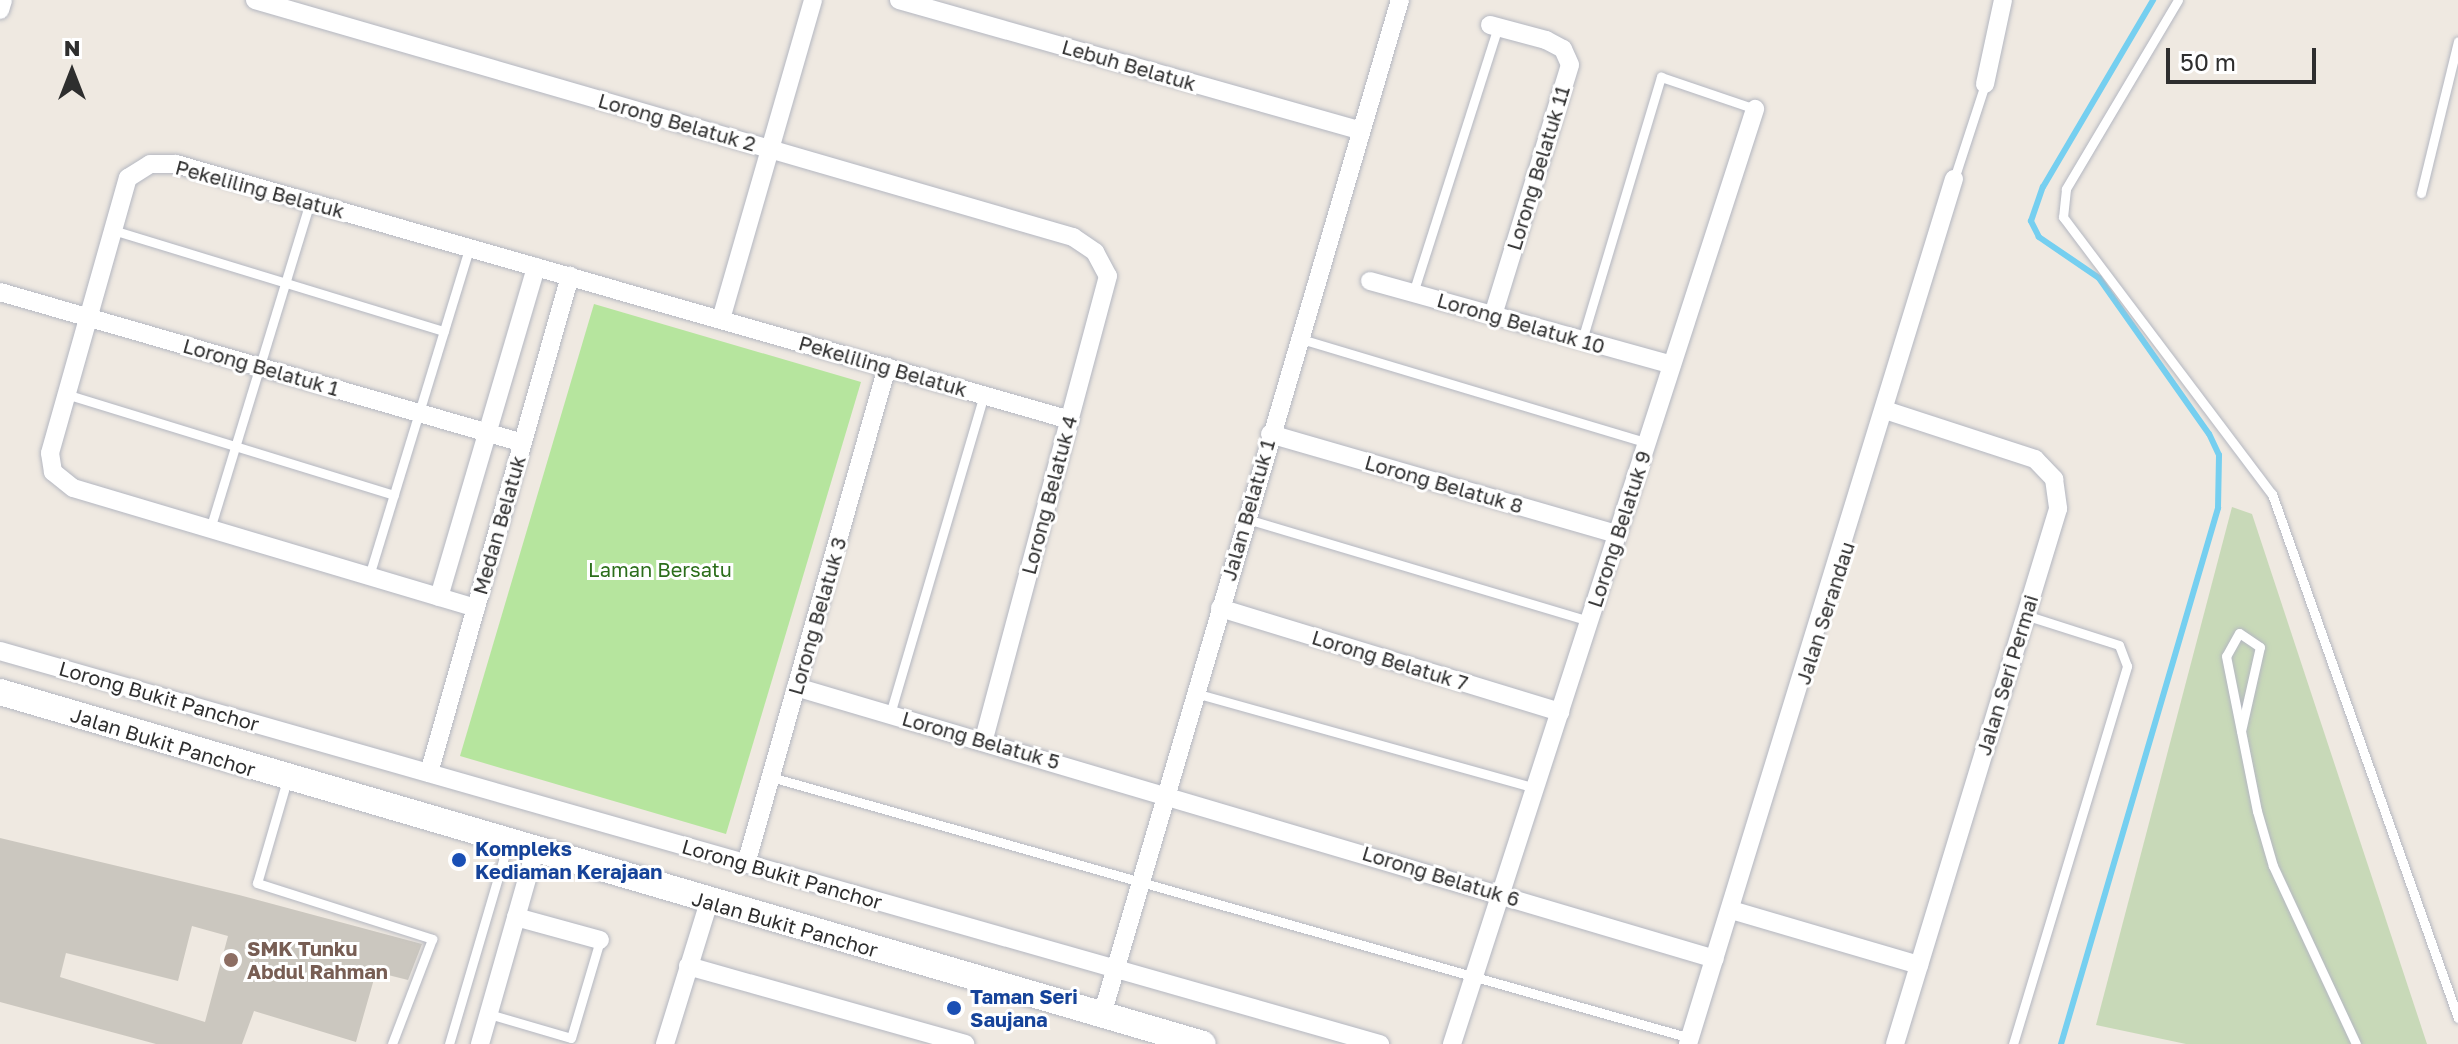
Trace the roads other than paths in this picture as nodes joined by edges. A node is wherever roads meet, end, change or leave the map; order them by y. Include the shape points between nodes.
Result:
1 (3, 0) edge
2 (255, 0) edge
3 (813, 0) edge
4 (899, 0) edge
5 (2003, 0) edge
6 (2178, 0) edge
7 (1399, 3) edge
8 (0, 10) edge
9 (1494, 26) joint
10 (2458, 41) edge
11 (1985, 84) joint
12 (1755, 109) joint
13 (1359, 130) junction
14 (770, 149) junction
15 (1954, 179) joint
16 (2421, 193) dead end
17 (310, 202) junction
18 (113, 230) junction
19 (469, 248) junction
20 (1095, 252) joint
21 (536, 267) junction
22 (570, 276) junction
23 (1370, 281) dead end
24 (286, 284) junction
25 (0, 292) edge
26 (1413, 293) junction
27 (1493, 315) junction
28 (88, 317) junction
29 (721, 319) junction
30 (444, 331) junction
31 (1298, 338) junction
32 (1582, 340) junction
33 (1672, 365) junction
34 (262, 367) junction
35 (887, 367) junction
36 (66, 394) junction
37 (984, 395) junction
38 (1888, 411) junction
39 (419, 412) junction
40 (1070, 420) junction
41 (487, 432) junction
42 (1270, 434) junction
43 (523, 443) junction
44 (1647, 443) junction
45 (236, 447) junction
46 (394, 495) junction
47 (1246, 518) junction
48 (210, 529) junction
49 (1617, 534) junction
50 (369, 576) junction
51 (439, 597) junction
52 (476, 608) junction
53 (1220, 608) junction
54 (2025, 615) junction
55 (1589, 621) junction
56 (0, 651) edge
57 (796, 687) junction
58 (0, 692) edge
59 (1195, 693) junction
60 (1560, 712) junction
61 (890, 714) junction
62 (2241, 731) junction
63 (983, 741) junction
64 (429, 773) junction
65 (771, 777) junction
66 (287, 780) junction
67 (1535, 788) junction
68 (1166, 794) junction
69 (508, 844) junction
70 (535, 851) junction
71 (746, 864) junction
72 (1140, 882) junction
73 (1501, 894) junction
74 (709, 902) junction
75 (1731, 910) junction
76 (516, 917) junction
77 (600, 940) joint
78 (1715, 959) junction
79 (1919, 965) junction
80 (688, 966) junction
81 (1115, 969) junction
82 (1474, 976) junction
83 (489, 1014) junction
84 (1102, 1015) junction
85 (2458, 1018) edge
86 (931, 1039) edge
87 (570, 1041) edge
88 (1689, 1041) edge
89 (392, 1044) edge
90 (449, 1044) edge
91 (480, 1044) edge
92 (665, 1044) edge
93 (965, 1044) edge
94 (1203, 1044) edge
95 (1380, 1044) edge
96 (1452, 1044) edge
97 (1895, 1044) edge
98 (2013, 1044) edge
99 (2356, 1044) edge

1 - 8 street
2 - 14 street, Lorong Belatuk 2
3 - 14 street
4 - 13 street, Lebuh Belatuk
5 - 11 street
6 - 85 lane via 2066,189 2063,217 2272,494
7 - 13 street, Jalan Belatuk 1
9 - 26 lane
9 - 27 street, Lorong Belatuk 11 via 1546,40 1563,49 1570,65
10 - 16 lane
11 - 15 lane
12 - 32 lane, Lorong Belatuk 9 via 1661,77
12 - 33 street, Lorong Belatuk 9
13 - 31 street, Jalan Belatuk 1
14 - 20 street, Lorong Belatuk 2 via 1073,237
14 - 29 street
15 - 38 street, Jalan Serandau
17 - 18 street, Pekeliling Belatuk via 176,164 150,164 128,178
17 - 19 street, Pekeliling Belatuk
17 - 24 lane
18 - 24 lane
18 - 28 street, Pekeliling Belatuk
19 - 21 street, Pekeliling Belatuk
19 - 30 lane
20 - 40 street, Lorong Belatuk 4 via 1108,276
21 - 22 street, Pekeliling Belatuk
21 - 41 street, Medan Belatuk
22 - 29 street, Pekeliling Belatuk
22 - 43 street, Medan Belatuk
23 - 26 street, Lorong Belatuk 10
24 - 30 lane
24 - 34 lane
25 - 28 street, Lorong Belatuk 1
26 - 27 street, Lorong Belatuk 10
27 - 32 street, Lorong Belatuk 10
28 - 34 street, Lorong Belatuk 1
28 - 36 street, Pekeliling Belatuk
29 - 35 street, Pekeliling Belatuk
30 - 39 lane
31 - 42 street, Jalan Belatuk 1
31 - 44 lane
32 - 33 street, Lorong Belatuk 10
33 - 44 street, Lorong Belatuk 9
34 - 39 street, Lorong Belatuk 1
34 - 45 lane
35 - 37 street, Pekeliling Belatuk
35 - 57 street, Lorong Belatuk 3
36 - 45 lane
36 - 48 street, Pekeliling Belatuk via 50,453 53,472 73,488
37 - 40 street, Pekeliling Belatuk
37 - 61 lane
38 - 54 street, Jalan Seri Permai via 2035,459 2054,479 2058,509
38 - 75 street, Jalan Serandau
39 - 41 street, Lorong Belatuk 1
39 - 46 lane
40 - 63 street, Lorong Belatuk 4
41 - 43 street, Lorong Belatuk 1
41 - 51 street, Medan Belatuk
42 - 47 street, Jalan Belatuk 1
42 - 49 street, Lorong Belatuk 8
43 - 52 street, Medan Belatuk
44 - 49 street, Lorong Belatuk 9
45 - 46 lane
45 - 48 lane
46 - 50 lane
47 - 53 street, Jalan Belatuk 1
47 - 55 lane
48 - 50 street, Pekeliling Belatuk
49 - 55 street, Lorong Belatuk 9
50 - 51 street, Pekeliling Belatuk
51 - 52 street, Pekeliling Belatuk
52 - 64 street, Medan Belatuk
53 - 59 street, Jalan Belatuk 1
53 - 60 street, Lorong Belatuk 7
54 - 79 street, Jalan Seri Permai
54 - 98 lane via 2119,645 2127,666
55 - 60 street, Lorong Belatuk 9
56 - 64 street, Lorong Bukit Panchor
57 - 61 street, Lorong Belatuk 5
57 - 65 street, Lorong Belatuk 3
58 - 66 main road, Jalan Bukit Panchor
59 - 67 lane
59 - 68 street, Jalan Belatuk 1
60 - 67 street, Lorong Belatuk 9
61 - 63 street, Lorong Belatuk 5
62 - 62 lane via 2226,656 2239,633 2260,647
62 - 99 lane via 2273,866
63 - 68 street, Lorong Belatuk 5
64 - 71 street, Lorong Bukit Panchor
65 - 71 street, Lorong Belatuk 3
65 - 72 lane
66 - 69 main road, Jalan Bukit Panchor
66 - 89 lane via 257,883 432,939
67 - 73 street, Lorong Belatuk 9
68 - 72 street, Jalan Belatuk 1
68 - 73 street, Lorong Belatuk 6
69 - 70 main road, Jalan Bukit Panchor
69 - 90 lane
70 - 74 main road, Jalan Bukit Panchor
70 - 76 street
71 - 81 street, Lorong Bukit Panchor
72 - 81 street, Jalan Belatuk 1
72 - 82 lane
73 - 78 street, Lorong Belatuk 6
73 - 82 street, Lorong Belatuk 9
74 - 80 street
74 - 84 main road, Jalan Bukit Panchor
75 - 78 street, Jalan Serandau
75 - 79 street
76 - 77 street
76 - 83 street
77 - 87 lane
78 - 88 street, Jalan Serandau
79 - 97 street, Jalan Seri Permai
80 - 86 street
80 - 92 street
81 - 84 street, Jalan Belatuk 1
81 - 95 street, Lorong Bukit Panchor
82 - 88 lane
82 - 96 street, Lorong Belatuk 9
83 - 87 lane
83 - 91 street
84 - 94 main road, Jalan Bukit Panchor
86 - 93 street

